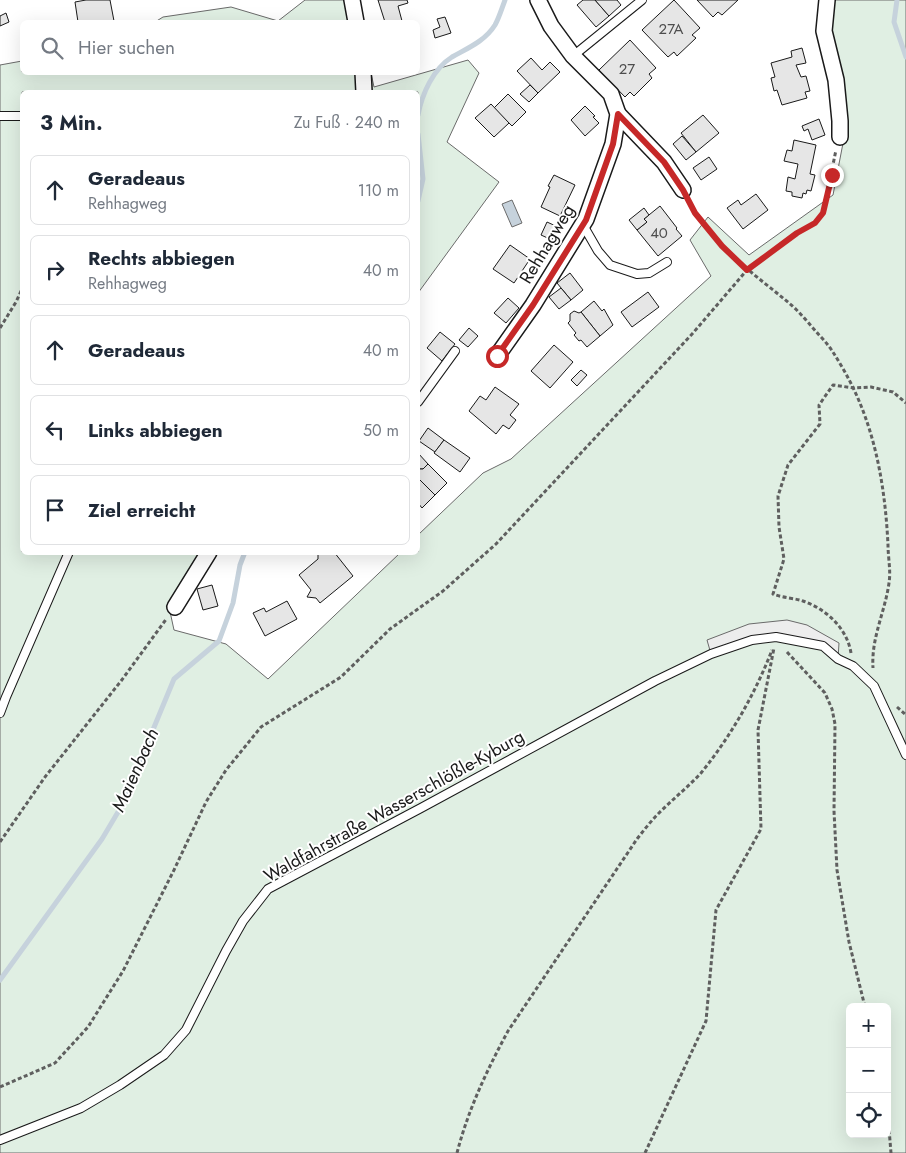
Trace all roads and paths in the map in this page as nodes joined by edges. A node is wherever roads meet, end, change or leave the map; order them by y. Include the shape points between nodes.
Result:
1 (352, 0) edge
2 (538, 0) edge
3 (642, 0) edge
4 (827, 0) edge
5 (356, 20) edge
6 (573, 56) junction
7 (364, 75) edge
8 (364, 90) edge
9 (618, 114) junction
10 (0, 116) edge
11 (20, 116) edge
12 (840, 137) joint
13 (683, 190) joint
14 (583, 224) junction
15 (667, 262) dead end
16 (747, 270) junction
17 (20, 293) edge
18 (0, 328) edge
19 (455, 351) dead end
20 (497, 356) dead end
21 (854, 388) junction
22 (420, 399) edge
23 (906, 403) edge
24 (68, 555) edge
25 (207, 555) edge
26 (175, 607) joint
27 (776, 637) junction
28 (853, 666) junction
29 (874, 686) junction
30 (0, 713) edge
31 (906, 755) edge
32 (0, 842) edge
33 (864, 1003) edge
34 (0, 1087) edge
35 (890, 1138) edge
36 (0, 1140) edge
37 (457, 1153) edge
38 (645, 1153) edge
39 (891, 1153) edge

1 - 5 street
2 - 6 street via 551,26
3 - 6 lane
4 - 12 street via 824,31 836,80
6 - 9 street via 611,94
7 - 8 street
9 - 13 street via 664,162
9 - 14 street, Rehhagweg via 613,144
10 - 11 lane
12 - 16 path via 823,213 815,223
13 - 16 path via 695,213
14 - 15 lane via 610,265 637,274 648,273
14 - 20 street, Rehhagweg
16 - 21 path via 790,304 829,345
16 - 34 path via 693,333 496,544 443,591 390,629 340,677 261,727 226,770 206,802 123,971 88,1028 55,1063
17 - 18 path
19 - 22 lane
21 - 23 path via 871,387 892,392
21 - 28 path via 833,385 819,405 820,424 788,464 778,496 784,559 773,594 801,600 823,610 838,625 849,644
21 - 29 path via 878,459 887,526 889,582 872,653
24 - 30 lane
25 - 26 street
26 - 32 path via 45,777
27 - 28 lane, Waldfahrstraße Wasserschlößle-Kyburg via 823,646
27 - 33 path via 825,693 832,709 835,724 836,870
27 - 36 lane, Waldfahrstraße Wasserschlößle-Kyburg via 752,640 711,654 655,681 268,889 243,921 186,1030 164,1055 81,1108
27 - 37 path via 748,705 728,735 701,772 636,839 508,1030 480,1089
27 - 38 path via 758,730 761,829 716,910 706,1021
28 - 29 lane, Waldfahrstraße Wasserschlößle-Kyburg
29 - 31 lane
35 - 39 path

